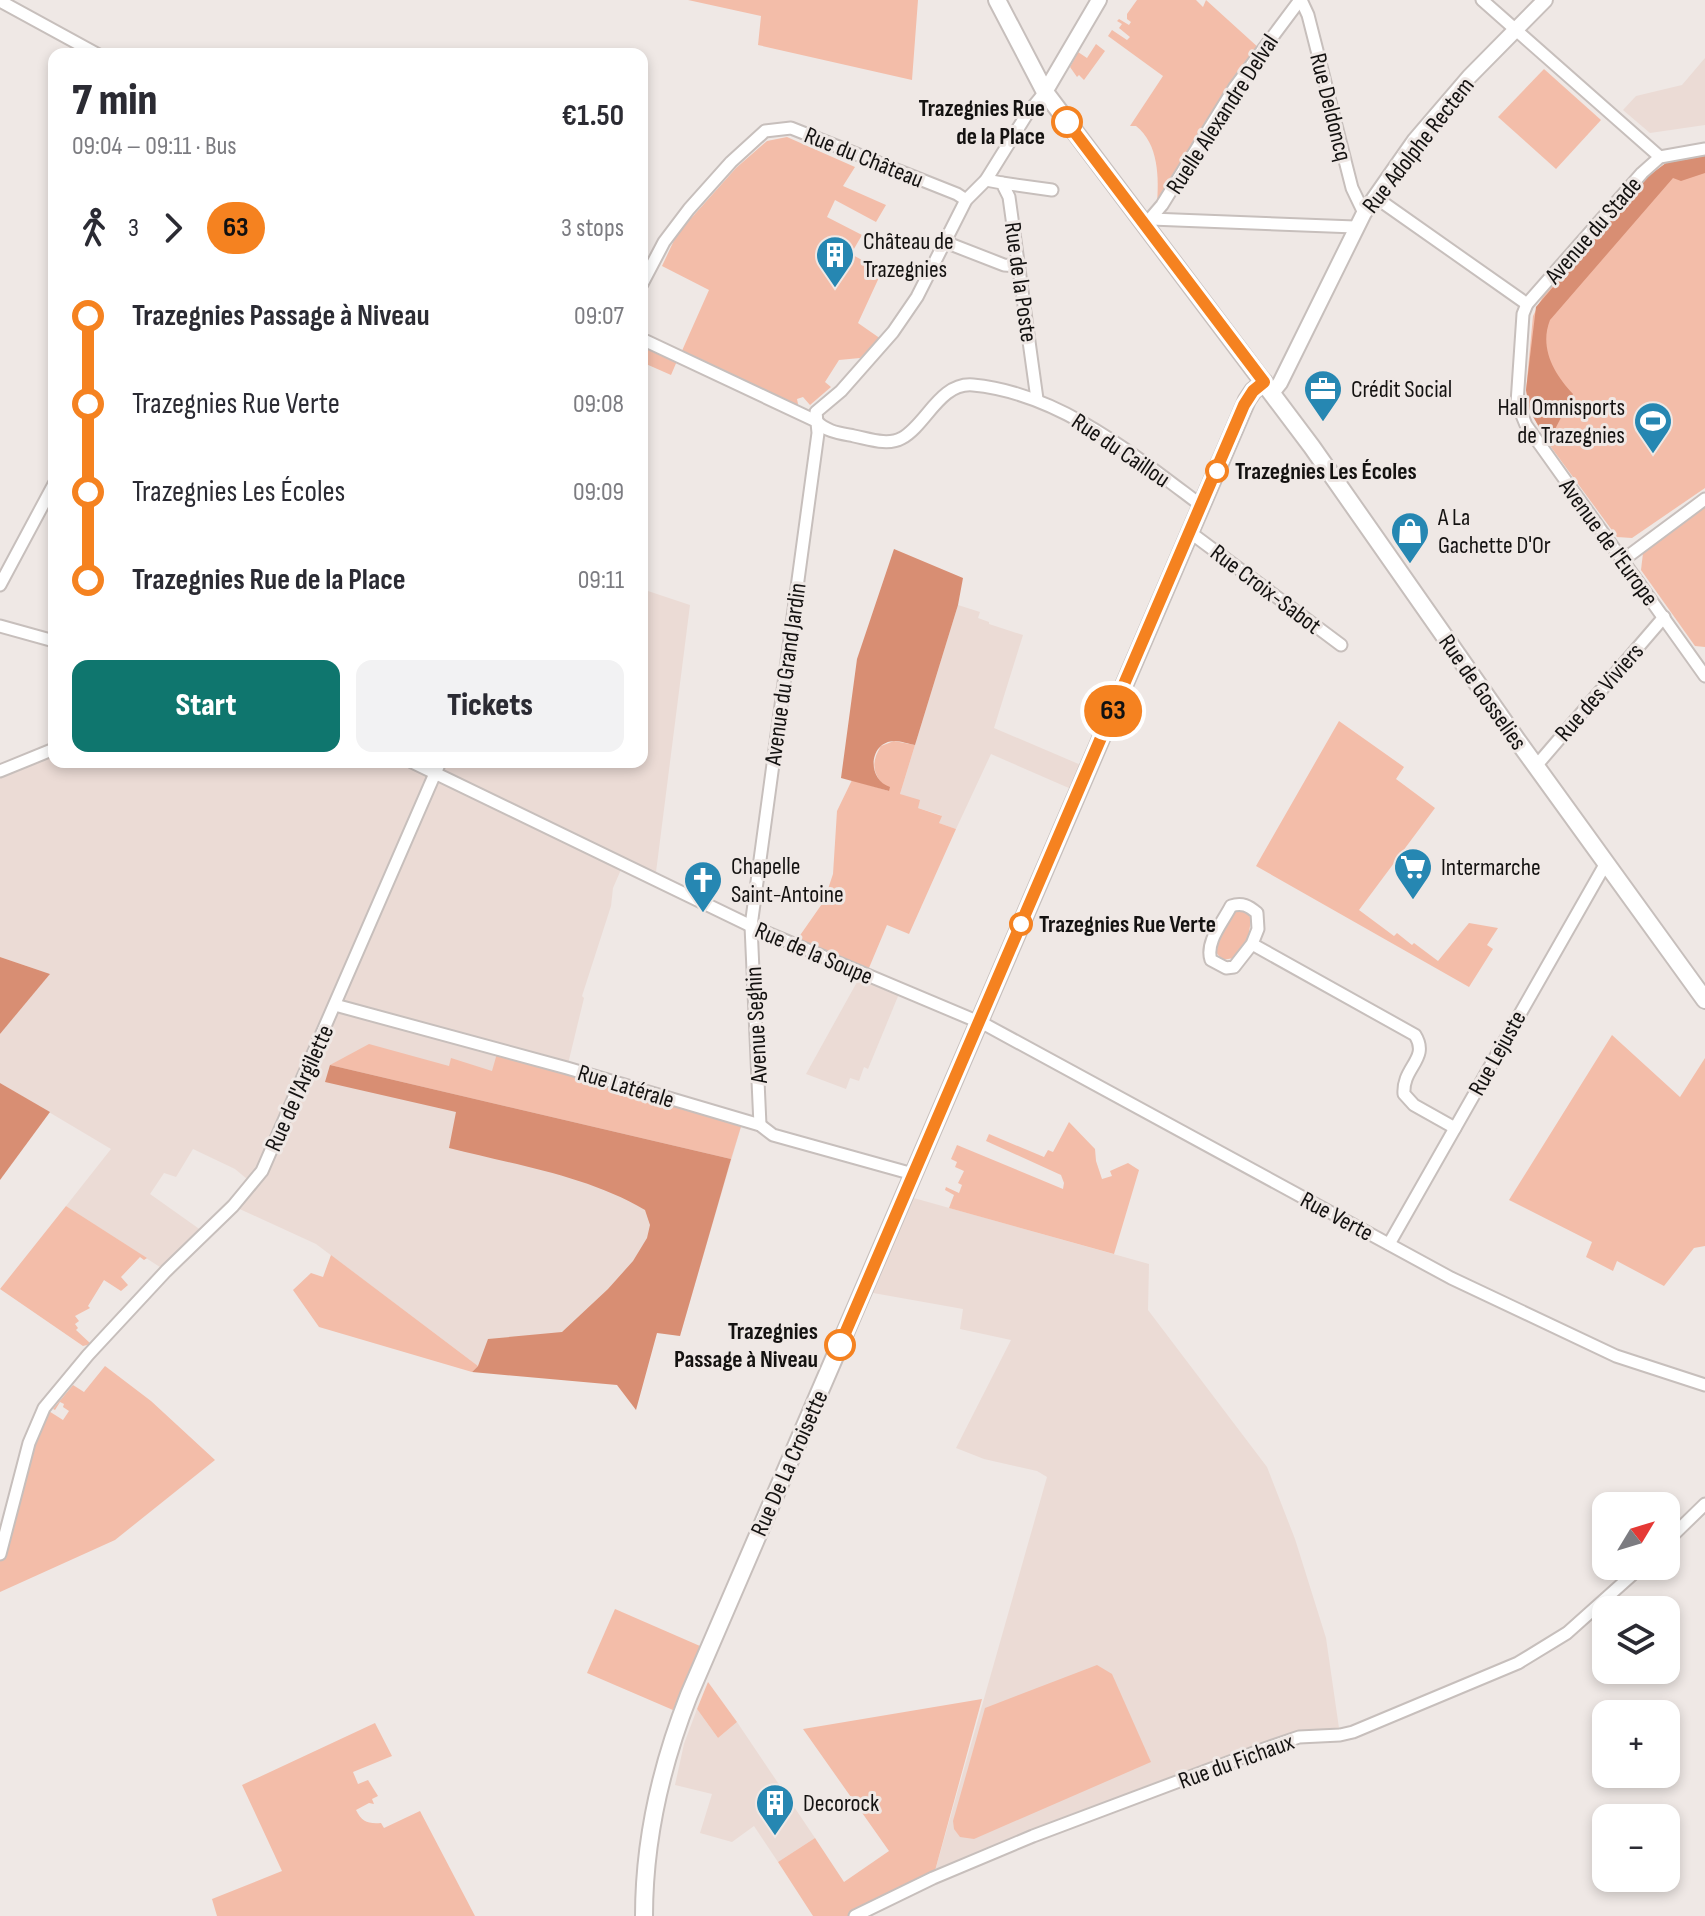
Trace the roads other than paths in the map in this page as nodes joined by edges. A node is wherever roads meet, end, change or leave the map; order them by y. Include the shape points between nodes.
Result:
1 (1099, 0) edge
2 (1300, 0) edge
3 (1482, 0) edge
4 (1545, 0) edge
5 (0, 1) edge
6 (1000, 2) edge
7 (1516, 30) junction
8 (86, 48) edge
9 (1045, 92) junction
10 (1705, 149) edge
11 (1660, 157) junction
12 (986, 180) junction
13 (1002, 183) junction
14 (1052, 190) dead end
15 (1375, 197) junction
16 (966, 200) junction
17 (1364, 213) junction
18 (1148, 223) junction
19 (1355, 227) junction
20 (945, 242) junction
21 (1019, 266) junction
22 (648, 273) edge
23 (1527, 304) junction
24 (648, 342) edge
25 (1268, 388) junction
26 (1037, 399) junction
27 (816, 421) junction
28 (48, 495) edge
29 (1705, 499) edge
30 (1202, 506) junction
31 (1191, 533) junction
32 (1623, 560) junction
33 (0, 585) edge
34 (1664, 617) junction
35 (0, 626) edge
36 (48, 639) edge
37 (1341, 645) dead end
38 (1704, 671) edge
39 (48, 751) edge
40 (1536, 766) junction
41 (438, 768) edge
42 (440, 768) edge
43 (0, 771) edge
44 (1606, 863) junction
45 (751, 926) junction
46 (1252, 944) junction
47 (1705, 1000) edge
48 (335, 1005) junction
49 (979, 1022) junction
50 (760, 1125) junction
51 (1455, 1128) junction
52 (913, 1174) junction
53 (1389, 1244) junction
54 (1705, 1385) edge
55 (1705, 1504) edge
56 (1680, 1528) edge
57 (0, 1554) edge
58 (1626, 1580) edge
59 (644, 1916) edge
60 (855, 1916) edge

1 - 9 street
2 - 17 street, Rue Deldoncq via 1352,188
2 - 18 street, Ruelle Alexandre Delval via 1235,87
3 - 7 street
4 - 7 street, Rue Adolphe Rectem
5 - 8 street
6 - 9 main road, Rue de Gosselies
7 - 11 street
7 - 15 street, Rue Adolphe Rectem via 1415,140
9 - 12 street
9 - 18 main road, Rue de Gosselies
10 - 11 street
11 - 23 street, Avenue du Stade
12 - 13 street
12 - 16 street
13 - 14 street
13 - 21 street, Rue de la Poste via 1009,197
15 - 17 street, Rue Adolphe Rectem
15 - 23 street
16 - 20 street
16 - 22 street, Rue du Château via 819,137 791,128 765,131 689,209
17 - 19 street, Rue Adolphe Rectem
18 - 19 street
18 - 25 main road, Rue de Gosselies
19 - 25 street, Rue Adolphe Rectem via 1280,383
20 - 21 street
20 - 27 street via 893,332 816,412
21 - 26 street, Rue de la Poste
23 - 32 street, Avenue de l'Europe via 1517,403 1526,425
24 - 27 street
25 - 30 main road, Rue De La Croisette via 1253,391 1247,400
25 - 40 main road, Rue de Gosselies
26 - 27 street, Rue du Caillou via 961,385 903,438 887,442 826,431
26 - 30 street, Rue du Caillou via 1090,427
27 - 45 street, Avenue du Grand Jardin
28 - 33 street
29 - 32 street
30 - 31 main road, Rue De La Croisette
31 - 37 street, Rue Croix-Sabot
31 - 49 main road, Rue De La Croisette
32 - 34 street, Avenue de l'Europe
34 - 38 street, Avenue de l'Europe
34 - 40 street, Rue des Viviers
35 - 36 street
39 - 43 street
40 - 44 main road, Rue de Gosselies
41 - 48 street, Rue de l'Argilette
42 - 45 street, Rue de la Soupe
44 - 47 main road, Rue de Gosselies
44 - 51 street, Rue Lejuste
45 - 49 street, Rue de la Soupe
45 - 50 street, Avenue Seghin
46 - 46 street via 1234,967 1211,960 1210,945 1231,906 1244,904 1257,913
46 - 51 street via 1415,1035 1419,1054 1403,1081 1404,1094
48 - 50 street, Rue Latérale
48 - 57 street, Rue de l'Argilette via 258,1178 44,1408 29,1443
49 - 52 main road, Rue De La Croisette
49 - 53 street, Rue Verte
50 - 52 street, Rue Latérale via 773,1135
51 - 53 street, Rue Lejuste
52 - 59 main road, Rue De La Croisette via 677,1727 651,1830
53 - 54 street, Rue Verte via 1616,1356
55 - 56 street
58 - 60 street, Rue du Fichaux via 1567,1633 1518,1663 1353,1732 1299,1737 1062,1825

